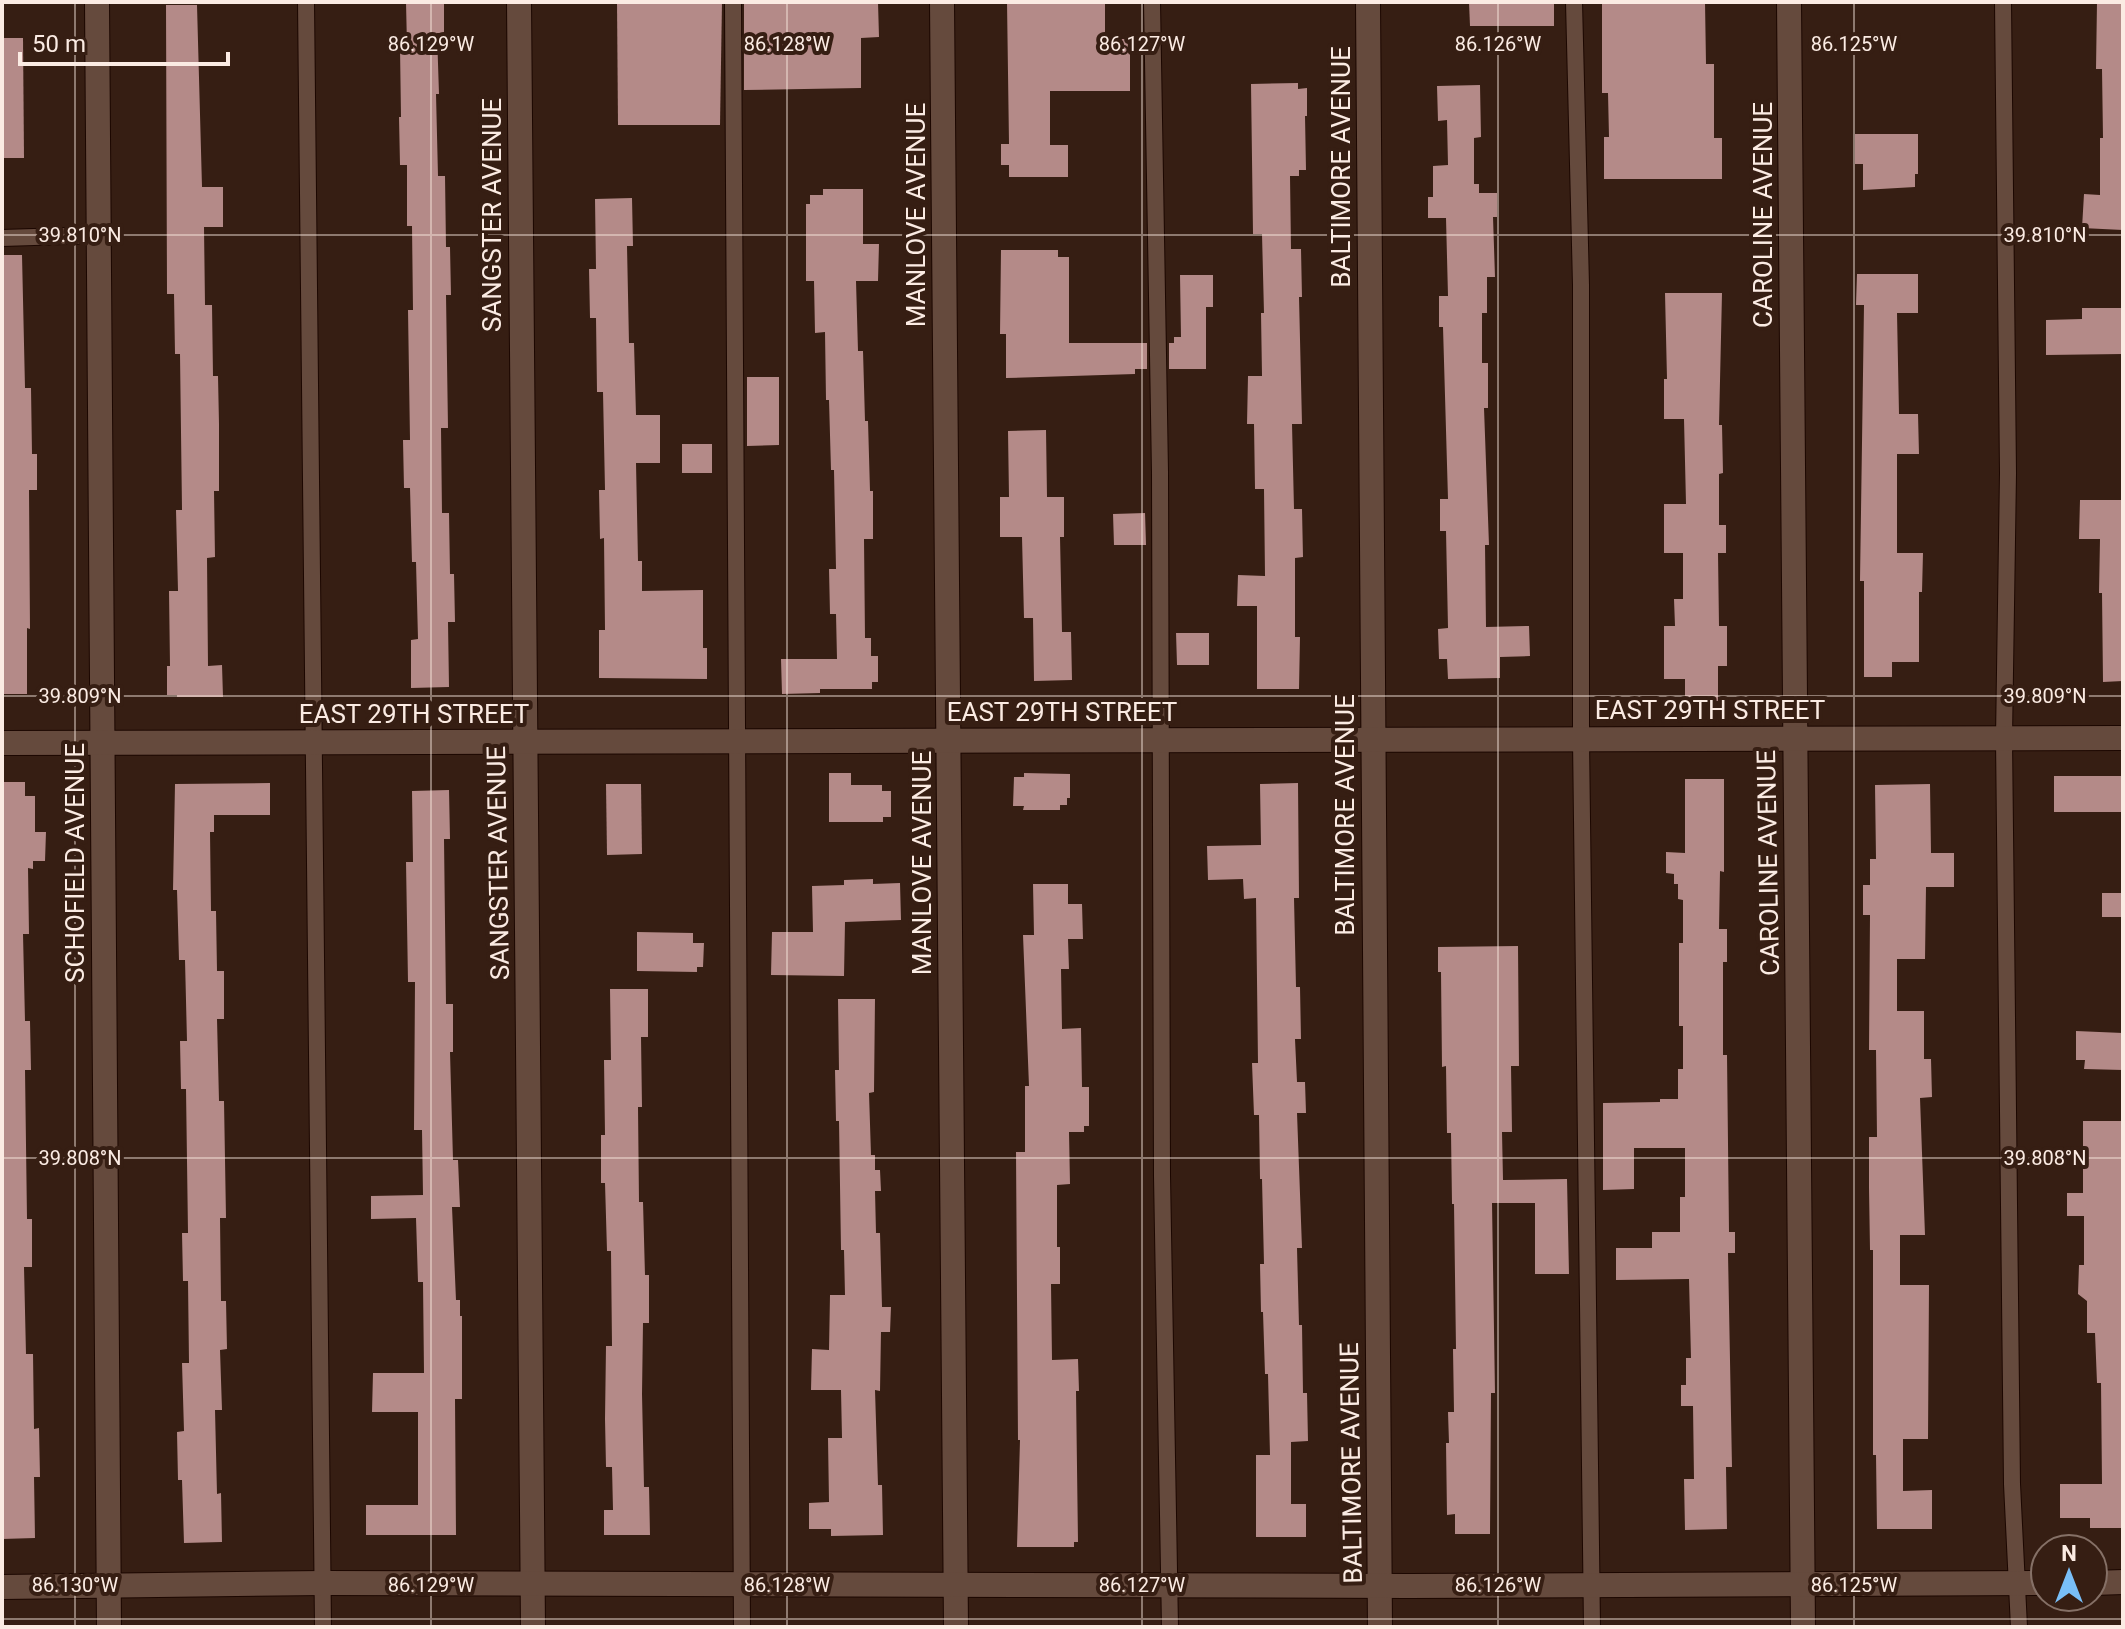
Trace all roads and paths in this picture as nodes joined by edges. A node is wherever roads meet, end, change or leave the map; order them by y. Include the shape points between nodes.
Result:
1 (97, 2) edge
2 (306, 2) edge
3 (519, 2) edge
4 (733, 2) edge
5 (942, 2) edge
6 (1152, 2) edge
7 (1368, 2) edge
8 (1574, 2) edge
9 (1789, 2) edge
10 (2003, 2) edge
11 (98, 235) junction
12 (2, 238) edge
13 (1795, 738) junction
14 (2004, 738) junction
15 (2123, 738) edge
16 (1581, 739) junction
17 (948, 740) junction
18 (1162, 740) junction
19 (1372, 740) junction
20 (736, 741) junction
21 (313, 742) junction
22 (525, 742) junction
23 (2, 743) edge
24 (102, 743) junction
25 (323, 1583) junction
26 (533, 1583) junction
27 (2018, 1583) junction
28 (2029, 1583) edge
29 (109, 1584) junction
30 (1803, 1584) junction
31 (1592, 1585) junction
32 (744, 1586) junction
33 (956, 1586) junction
34 (1169, 1586) junction
35 (1380, 1586) junction
36 (2, 1587) edge
37 (109, 1627) edge
38 (323, 1627) edge
39 (533, 1627) edge
40 (742, 1627) edge
41 (956, 1627) edge
42 (1170, 1627) edge
43 (1380, 1627) edge
44 (1592, 1627) edge
45 (1803, 1627) edge
46 (2019, 1627) edge

1 - 11 street, SCHOFIELD AVENUE
2 - 21 lane
3 - 22 street, SANGSTER AVENUE
4 - 20 lane
5 - 17 street, MANLOVE AVENUE
6 - 18 lane
7 - 19 street, BALTIMORE AVENUE
8 - 16 lane via 1581,285
9 - 13 street, CAROLINE AVENUE
10 - 14 lane via 2008,473
11 - 12 lane
11 - 24 street, SCHOFIELD AVENUE
13 - 14 street, EAST 29TH STREET
13 - 16 street, EAST 29TH STREET
13 - 30 street, CAROLINE AVENUE
14 - 15 street, EAST 29TH STREET
14 - 27 lane via 2012,1484
16 - 19 street, EAST 29TH STREET
16 - 31 lane
17 - 18 street, EAST 29TH STREET
17 - 20 street, EAST 29TH STREET
17 - 33 street, MANLOVE AVENUE
18 - 19 street, EAST 29TH STREET
18 - 34 lane
19 - 35 street, BALTIMORE AVENUE
20 - 22 street, EAST 29TH STREET
20 - 32 lane
21 - 22 street, EAST 29TH STREET
21 - 24 street, EAST 29TH STREET
21 - 25 lane
22 - 26 street, SANGSTER AVENUE
23 - 24 street, EAST 29TH STREET
24 - 29 street, SCHOFIELD AVENUE
25 - 26 street
25 - 29 street
25 - 38 lane
26 - 32 street
26 - 39 street, SANGSTER AVENUE
27 - 28 street
27 - 30 street
27 - 46 lane
29 - 36 street
29 - 37 street, SCHOFIELD AVENUE
30 - 31 street
30 - 45 street, CAROLINE AVENUE
31 - 35 street
31 - 44 lane
32 - 33 street
32 - 40 lane
33 - 34 street
33 - 41 street, MANLOVE AVENUE
34 - 35 street
34 - 42 lane
35 - 43 street, BALTIMORE AVENUE

